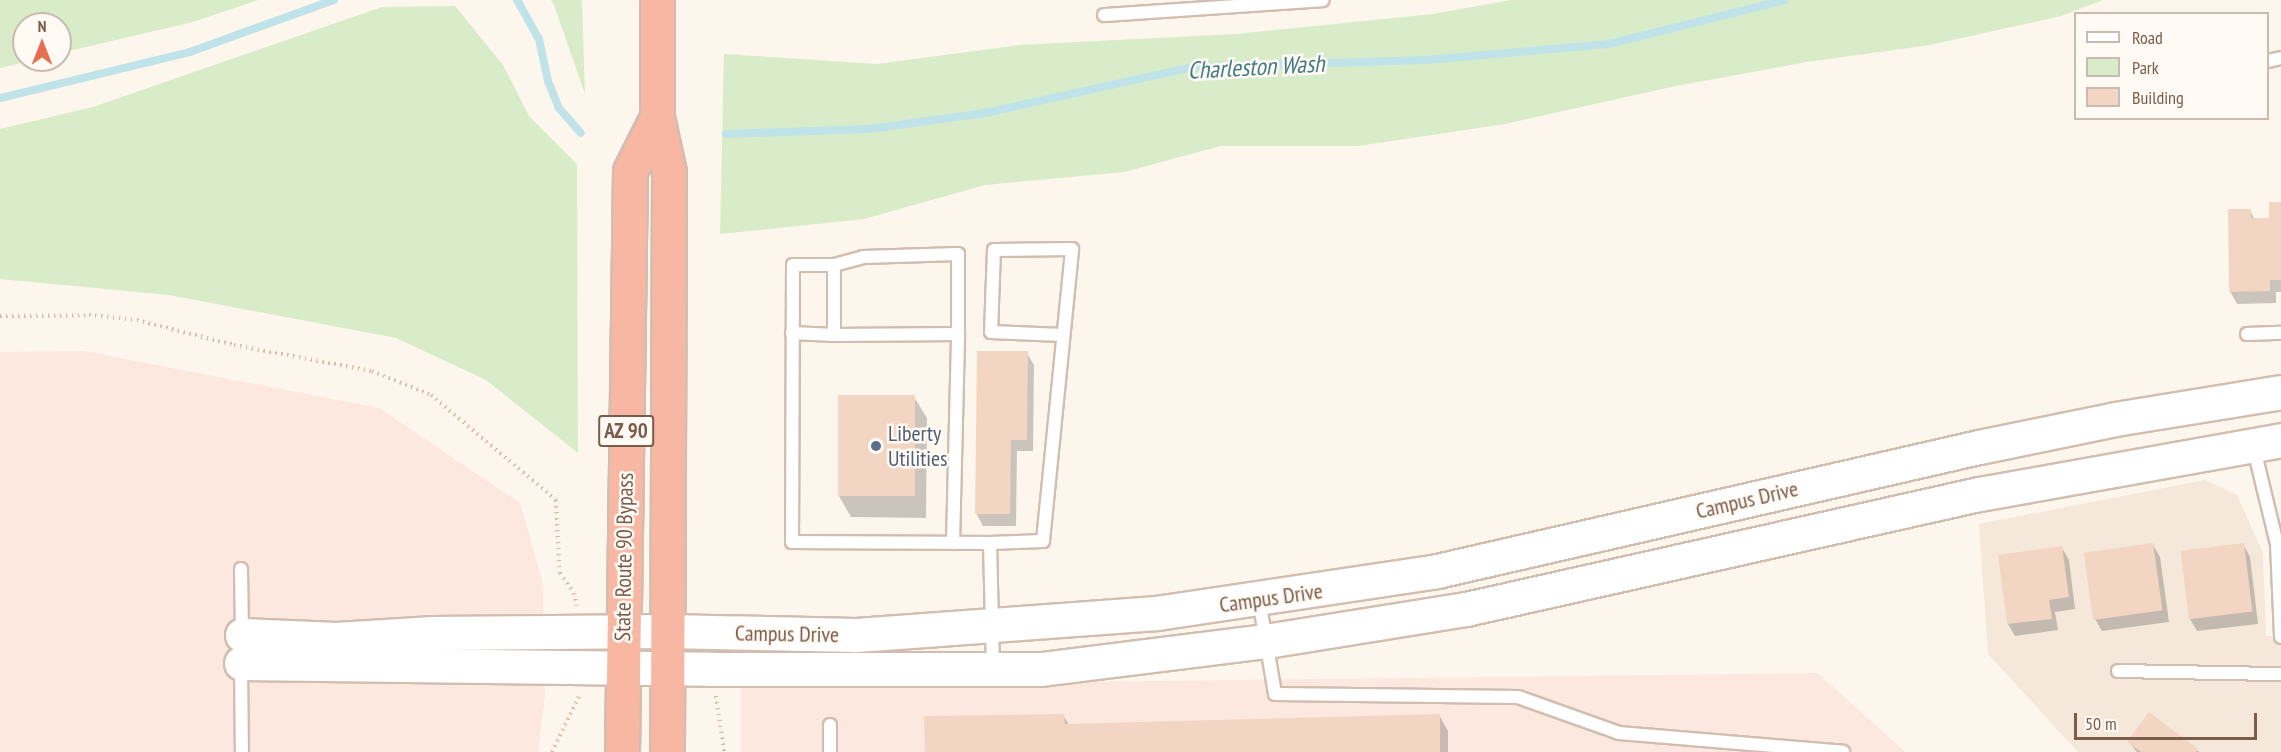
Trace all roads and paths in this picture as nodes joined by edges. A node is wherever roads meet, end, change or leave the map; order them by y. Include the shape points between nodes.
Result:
1 (657, 0) edge
2 (1322, 0) edge
3 (1104, 15) dead end
4 (657, 117) junction
5 (834, 265) junction
6 (0, 316) edge
7 (792, 333) junction
8 (2281, 333) edge
9 (958, 334) junction
10 (2247, 334) dead end
11 (834, 335) junction
12 (1062, 335) junction
13 (2281, 392) edge
14 (2267, 442) edge
15 (953, 543) junction
16 (990, 543) junction
17 (241, 569) dead end
18 (1258, 600) junction
19 (993, 627) junction
20 (668, 631) junction
21 (622, 632) junction
22 (583, 633) junction
23 (2281, 637) edge
24 (1266, 640) junction
25 (241, 649) junction
26 (622, 666) junction
27 (667, 668) junction
28 (993, 669) junction
29 (2118, 671) dead end
30 (2281, 674) edge
31 (830, 725) dead end
32 (242, 752) edge
33 (622, 752) edge
34 (667, 752) edge
35 (830, 752) edge
36 (1843, 752) edge

1 - 4 highway, State Route 90 Bypass / AZ 90
2 - 3 lane
4 - 20 highway, State Route 90 Bypass / AZ 90 via 669,172
4 - 21 highway, State Route 90 Bypass / AZ 90 via 630,171
5 - 7 lane via 793,265
5 - 9 lane via 863,257 958,254
5 - 11 lane
6 - 22 path via 89,315 136,320 234,345 372,371 431,395 556,500 560,573 574,592
7 - 11 lane
7 - 15 lane via 792,542
8 - 10 lane
9 - 11 lane
9 - 15 lane
12 - 12 lane via 1072,249 994,250 991,332
12 - 16 lane via 1043,541
13 - 18 street, Campus Drive via 2115,418 1437,571
14 - 23 lane
14 - 24 street, Campus Drive via 1979,494 1466,609
15 - 16 lane
16 - 19 lane
17 - 25 lane
18 - 19 street, Campus Drive
18 - 24 lane
19 - 20 street, Campus Drive via 856,635
19 - 28 lane
20 - 21 street, Campus Drive
20 - 27 highway, State Route 90 Bypass / AZ 90
21 - 22 street, Campus Drive
21 - 26 highway, State Route 90 Bypass / AZ 90
22 - 25 street, Campus Drive via 433,633
24 - 28 street, Campus Drive via 1041,669
24 - 36 lane via 1275,694 1518,697 1619,734
25 - 26 street, Campus Drive
25 - 32 lane
26 - 27 street, Campus Drive
26 - 33 highway, State Route 90 Bypass / AZ 90
27 - 28 street, Campus Drive
27 - 34 highway, State Route 90 Bypass / AZ 90
29 - 30 lane
31 - 35 lane

